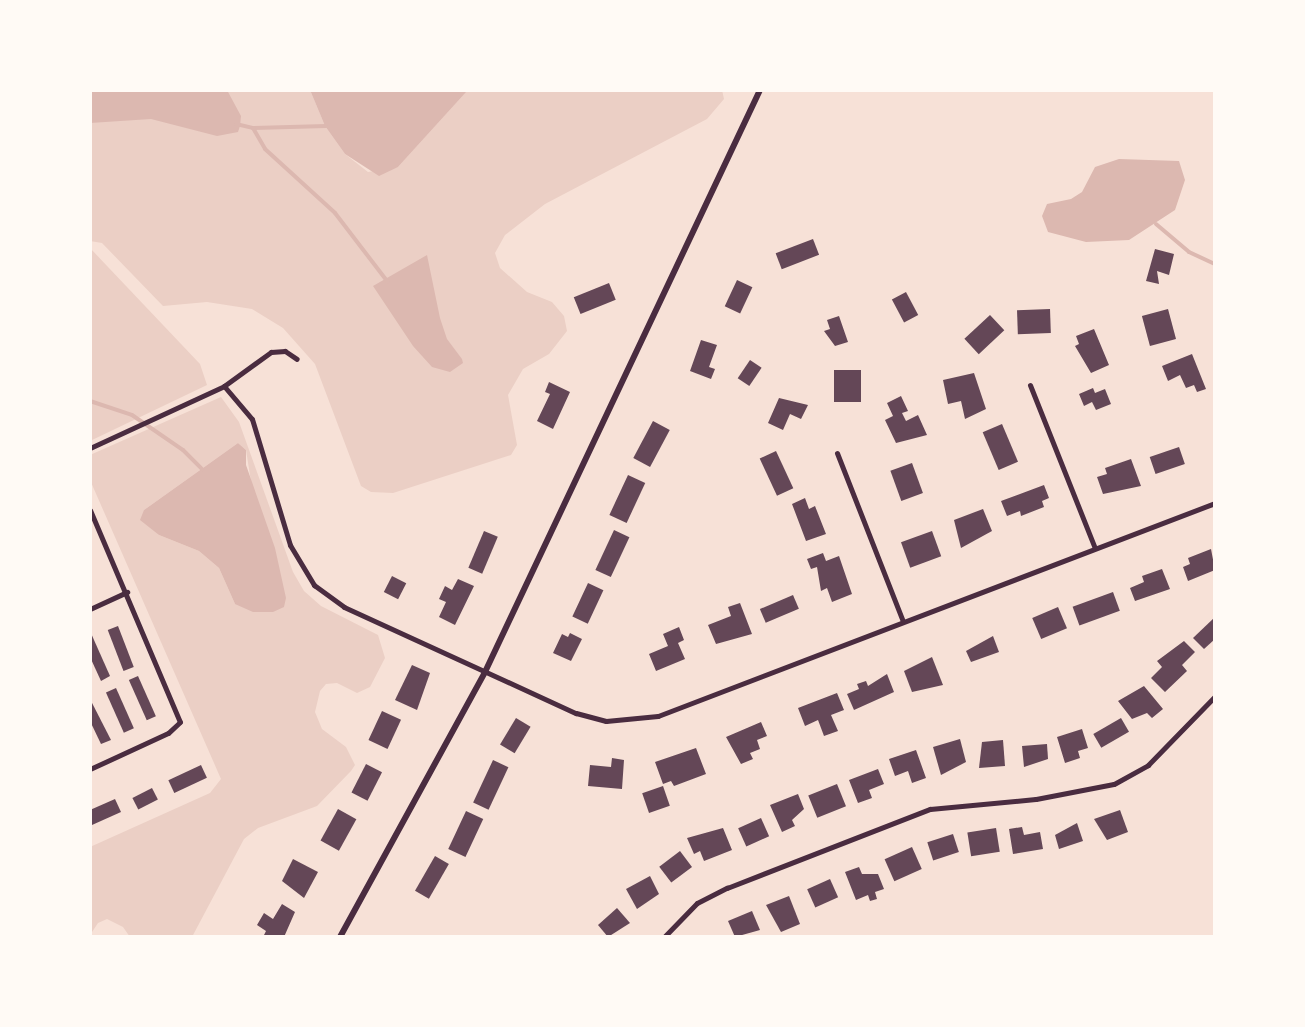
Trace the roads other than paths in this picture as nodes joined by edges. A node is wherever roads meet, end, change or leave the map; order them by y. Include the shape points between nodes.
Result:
1 (760, 90) edge
2 (297, 359) dead end
3 (1030, 385) dead end
4 (224, 386) junction
5 (90, 448) edge
6 (837, 453) dead end
7 (1215, 503) edge
8 (90, 510) edge
9 (1095, 548) junction
10 (127, 592) junction
11 (90, 609) edge
12 (903, 621) junction
13 (485, 672) junction
14 (1215, 696) edge
15 (90, 769) edge
16 (340, 937) edge
17 (664, 937) edge

1 - 13 street
2 - 4 street via 271,352
3 - 9 street
4 - 5 street
4 - 13 street via 252,419 290,545 314,585 344,607
6 - 12 street
7 - 9 street
8 - 10 street
9 - 12 street
10 - 11 street
10 - 15 street via 180,722
12 - 13 street via 638,721 586,716
13 - 16 street
14 - 17 street via 1148,764 1114,784 930,809 727,888 698,903

